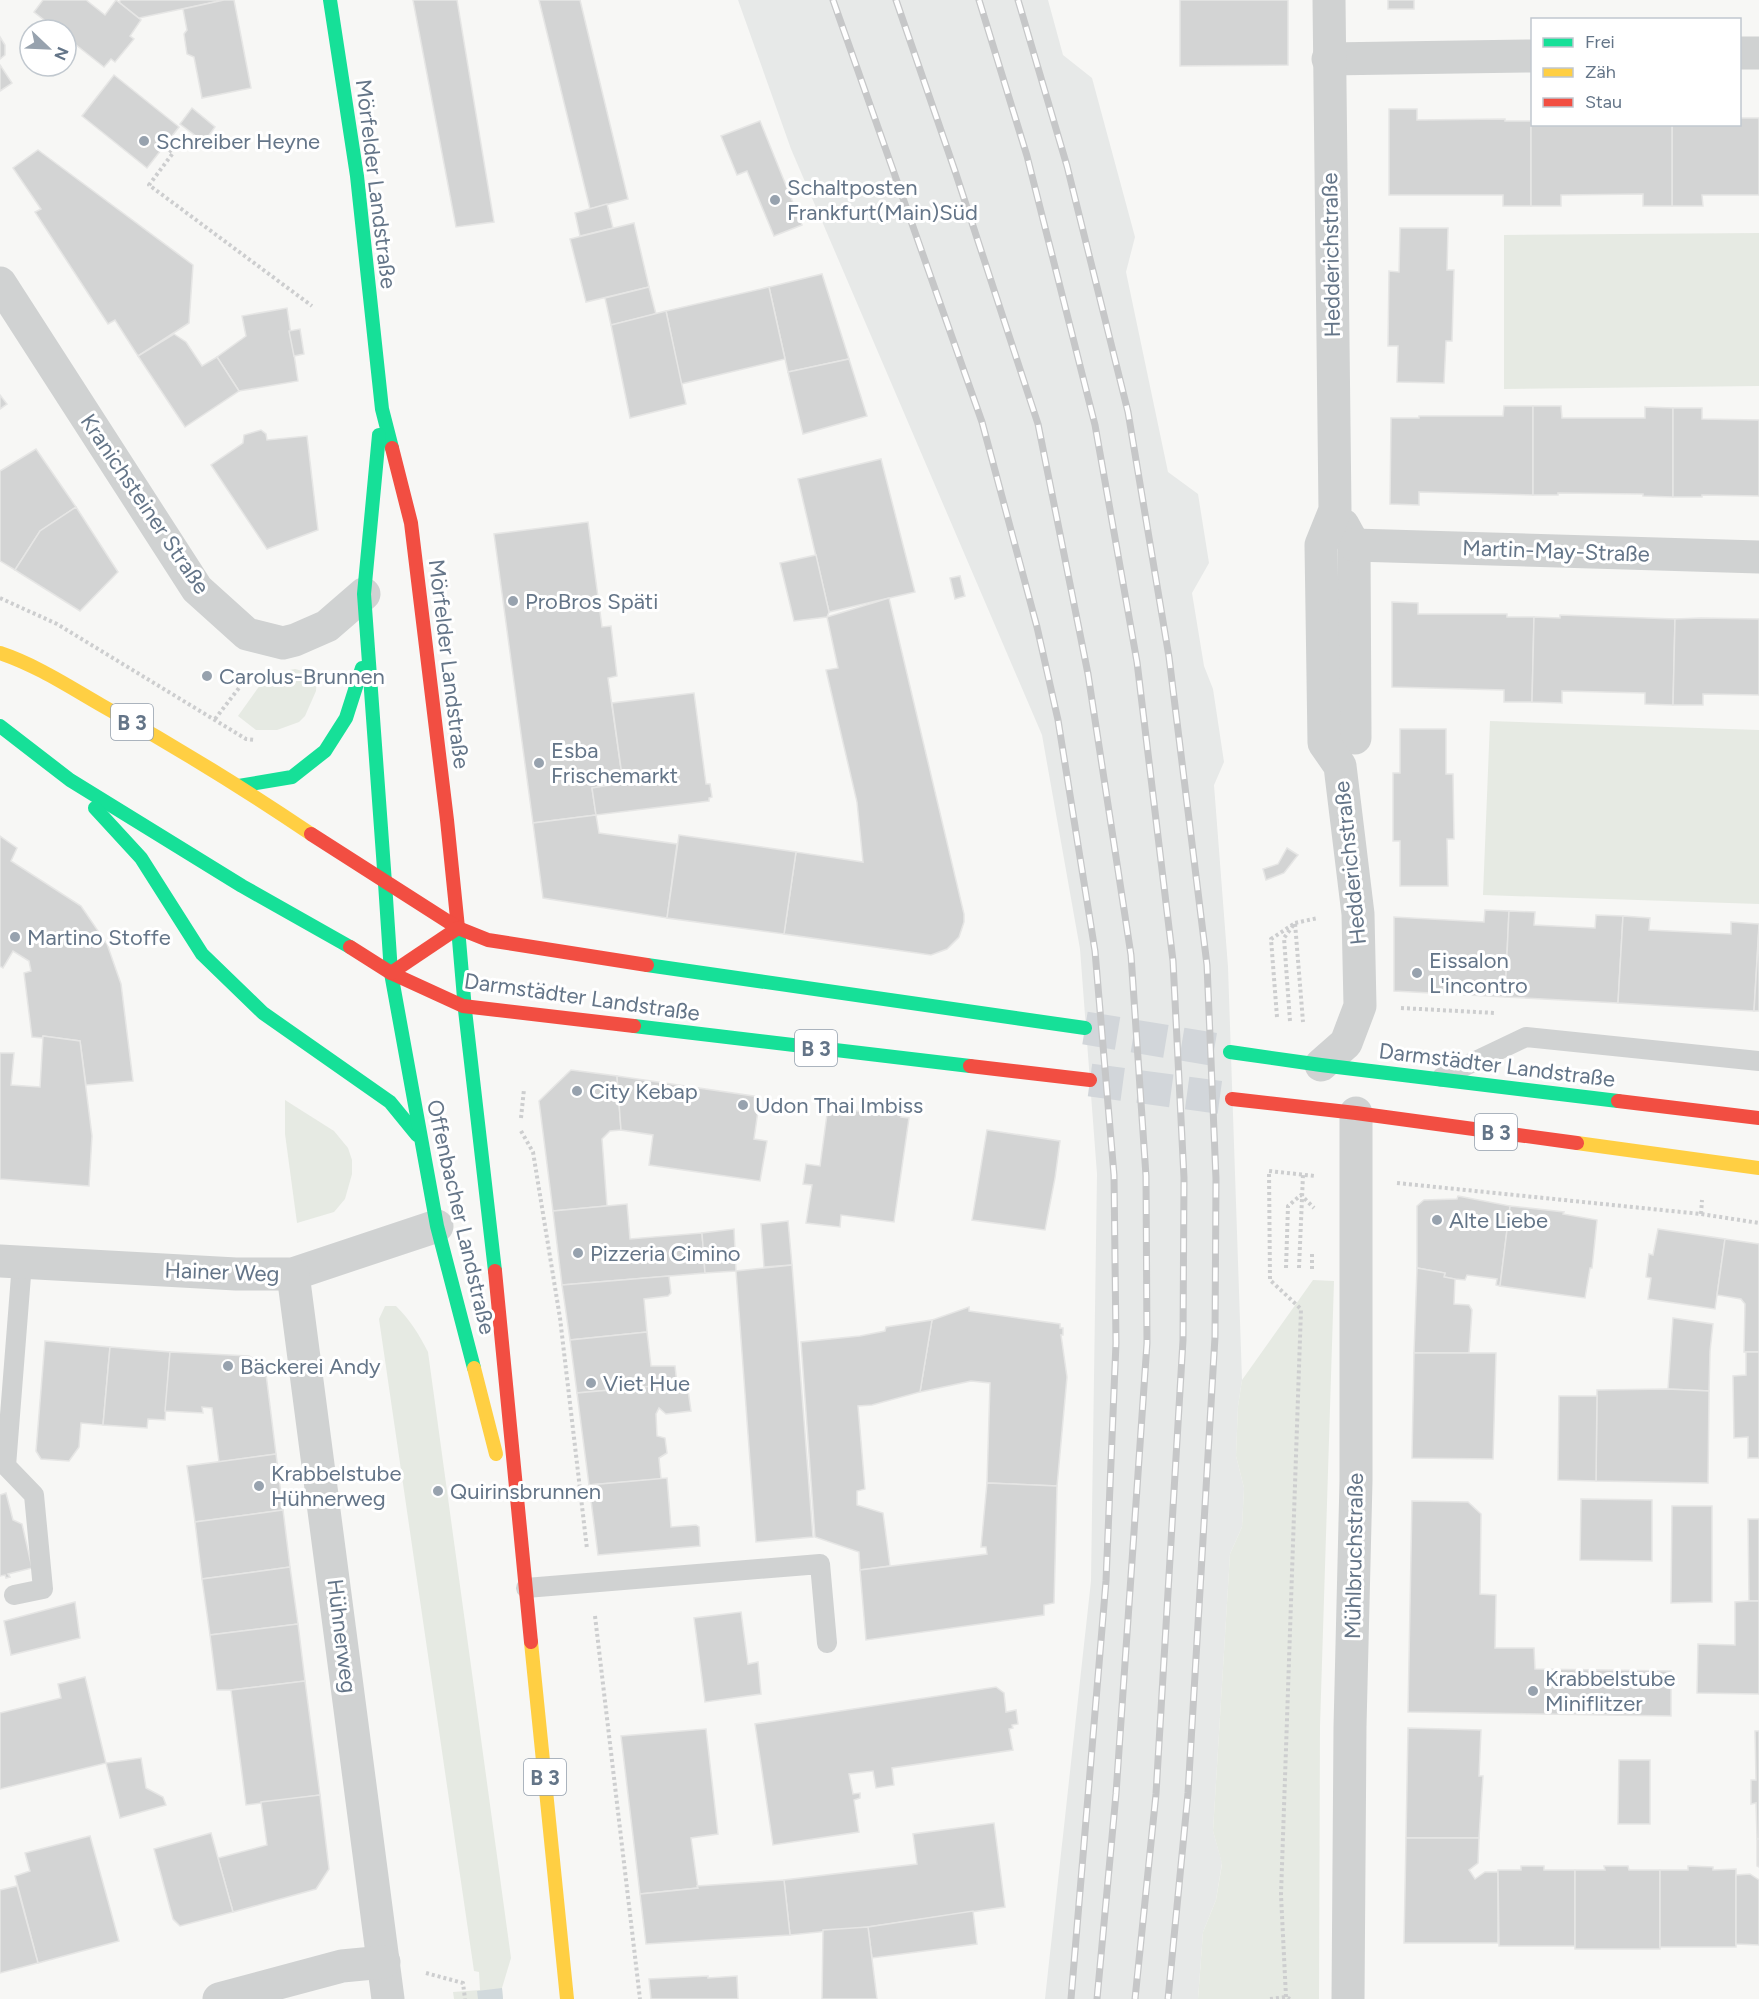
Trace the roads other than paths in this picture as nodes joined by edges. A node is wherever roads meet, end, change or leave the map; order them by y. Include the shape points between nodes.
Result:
1 (330, 0) edge
2 (1329, 0) edge
3 (1741, 53) edge
4 (1759, 53) edge
5 (1531, 56) edge
6 (1328, 59) junction
7 (0, 283) edge
8 (382, 409) junction
9 (1335, 510) junction
10 (1354, 545) junction
11 (1759, 557) edge
12 (364, 594) junction
13 (367, 649) junction
14 (0, 653) edge
15 (0, 726) edge
16 (1354, 738) dead end
17 (70, 780) junction
18 (239, 786) junction
19 (385, 882) junction
20 (458, 928) junction
21 (391, 973) junction
22 (463, 1006) junction
23 (1085, 1028) tunnel mouth
24 (1230, 1052) tunnel mouth
25 (1759, 1061) edge
26 (1321, 1065) junction
27 (1437, 1079) junction
28 (1090, 1080) tunnel mouth
29 (1232, 1099) tunnel mouth
30 (1356, 1113) junction
31 (1759, 1118) edge
32 (420, 1138) junction
33 (1759, 1168) edge
34 (437, 1227) junction
35 (11, 1262) edge
36 (293, 1274) junction
37 (522, 1555) junction
38 (526, 1588) junction
39 (14, 1595) dead end
40 (827, 1643) dead end
41 (384, 1962) junction
42 (219, 1999) edge
43 (388, 1999) edge
44 (567, 1999) edge
45 (1348, 1999) edge

1 - 8 main road, Mörfelder Landstraße via 357,176
2 - 6 street, Hedderichstraße
3 - 4 street
5 - 6 street
6 - 9 street, Hedderichstraße
7 - 12 street, Kranichsteiner Straße via 197,589 246,634 283,643 295,640 327,626
8 - 12 main road, Mörfelder Landstraße
8 - 20 main road, Mörfelder Landstraße via 411,523
9 - 10 street, Hedderichstraße
9 - 26 street, Hedderichstraße via 1321,545 1324,742 1340,766 1358,914 1360,1006 1346,1043
10 - 11 street, Martin-May-Straße
10 - 16 street, Hedderichstraße
12 - 13 main road, Mörfelder Landstraße
13 - 18 main road via 346,718 326,752 292,777
13 - 19 main road, Mörfelder Landstraße
14 - 18 main road, Darmstädter Landstraße / B 3 via 23,661 114,711
15 - 17 main road, Darmstädter Landstraße / B 3
17 - 21 main road, Darmstädter Landstraße / B 3
17 - 32 main road via 141,858 202,954 263,1013 390,1102
18 - 19 main road, Darmstädter Landstraße / B 3
19 - 20 main road, Darmstädter Landstraße / B 3
19 - 21 main road, Offenbacher Landstraße / B 3
20 - 21 main road
20 - 22 main road, Offenbacher Landstraße / B 3
20 - 23 main road, Darmstädter Landstraße / B 3 via 488,940 594,957
21 - 22 main road, Darmstädter Landstraße / B 3
21 - 32 main road, Offenbacher Landstraße / B 3
22 - 28 main road, Darmstädter Landstraße / B 3
22 - 37 main road, Offenbacher Landstraße / B 3 via 480,1129
24 - 26 main road, Darmstädter Landstraße / B 3
25 - 27 lane via 1526,1037
26 - 27 main road, Darmstädter Landstraße / B 3
27 - 31 main road, Darmstädter Landstraße / B 3
29 - 30 main road, B 3
30 - 33 main road, B 3
30 - 45 street, Mühlbruchstraße via 1356,1481
32 - 34 main road, Offenbacher Landstraße / B 3
34 - 36 street, Hainer Weg
34 - 37 main road, Offenbacher Landstraße / B 3
35 - 36 street, Hainer Weg
35 - 39 lane via 6,1466 34,1496 43,1589
36 - 41 street, Hühnerweg
37 - 38 main road, Offenbacher Landstraße / B 3
38 - 40 lane via 820,1564
38 - 44 main road, Offenbacher Landstraße / B 3
41 - 42 street via 342,1966
41 - 43 street, Hühnerweg

